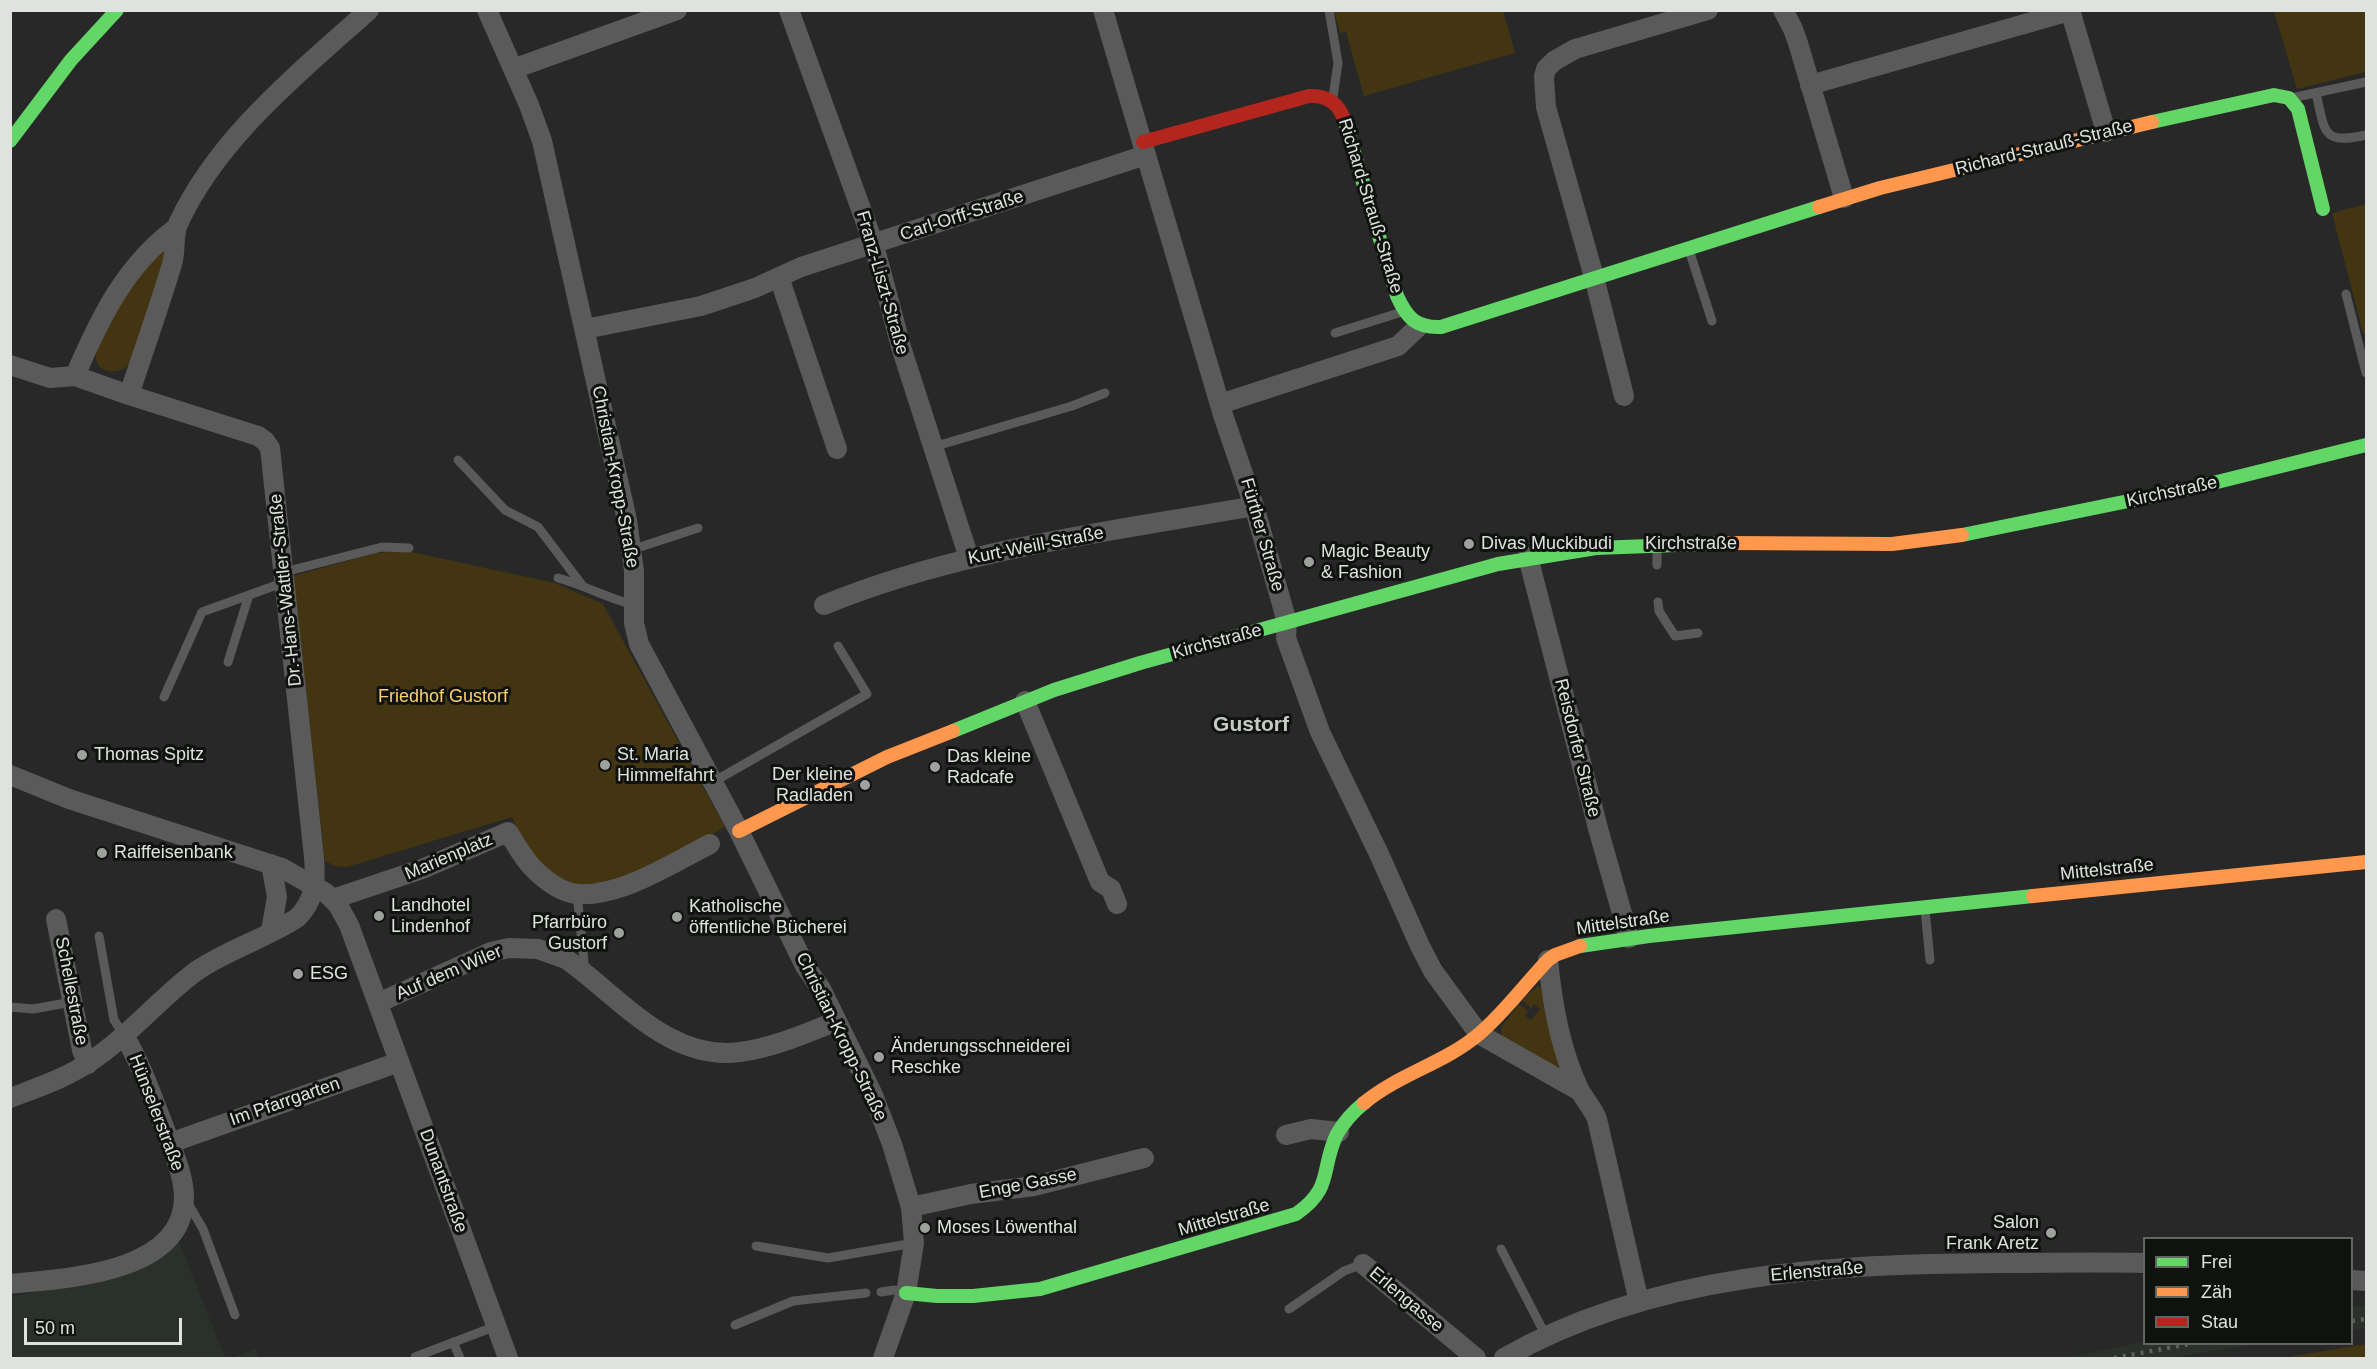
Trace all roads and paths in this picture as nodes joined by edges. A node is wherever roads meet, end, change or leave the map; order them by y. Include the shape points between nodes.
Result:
1 (117, 10) edge
2 (369, 10) edge
3 (487, 10) edge
4 (677, 10) edge
5 (789, 10) edge
6 (1103, 10) edge
7 (1329, 10) edge
8 (1708, 10) edge
9 (1782, 10) edge
10 (2070, 11) edge
11 (513, 69) junction
12 (2367, 82) edge
13 (1810, 85) junction
14 (2316, 93) junction
15 (2291, 98) junction
16 (1333, 99) junction
17 (2106, 132) junction
18 (2367, 135) edge
19 (10, 141) edge
20 (1144, 148) junction
21 (1844, 198) junction
22 (2324, 209) dead end
23 (177, 228) junction
24 (874, 245) junction
25 (1688, 248) junction
26 (779, 277) junction
27 (1594, 277) junction
28 (2346, 294) dead end
29 (1404, 312) junction
30 (1712, 321) dead end
31 (1418, 327) junction
32 (585, 329) junction
33 (1335, 333) dead end
34 (10, 365) edge
35 (2367, 373) edge
36 (75, 376) junction
37 (1105, 393) dead end
38 (129, 395) junction
39 (1624, 396) dead end
40 (1220, 404) junction
41 (2367, 445) edge
42 (933, 447) junction
43 (837, 449) dead end
44 (458, 460) dead end
45 (1254, 506) junction
46 (698, 528) dead end
47 (1657, 544) junction
48 (409, 548) dead end
49 (632, 550) junction
50 (1528, 557) junction
51 (969, 558) junction
52 (1657, 565) dead end
53 (284, 577) junction
54 (558, 578) dead end
55 (582, 585) junction
56 (249, 595) junction
57 (1658, 602) dead end
58 (634, 605) junction
59 (824, 605) dead end
60 (1287, 622) junction
61 (1698, 633) dead end
62 (838, 646) dead end
63 (228, 662) dead end
64 (164, 697) dead end
65 (1025, 701) junction
66 (10, 775) edge
67 (713, 782) junction
68 (739, 831) junction
69 (710, 844) dead end
70 (2367, 862) edge
71 (271, 864) junction
72 (314, 885) junction
73 (577, 894) junction
74 (333, 899) junction
75 (1117, 904) dead end
76 (1925, 907) junction
77 (56, 919) dead end
78 (271, 932) junction
79 (99, 936) dead end
80 (1629, 939) junction
81 (1548, 960) junction
82 (1930, 960) dead end
83 (585, 972) junction
84 (72, 1002) junction
85 (378, 1003) junction
86 (10, 1007) edge
87 (837, 1021) junction
88 (1479, 1034) junction
89 (124, 1035) junction
90 (399, 1062) junction
91 (88, 1064) junction
92 (1578, 1090) junction
93 (10, 1098) edge
94 (1339, 1132) junction
95 (1286, 1135) dead end
96 (170, 1143) junction
97 (1144, 1158) dead end
98 (184, 1195) junction
99 (911, 1207) junction
100 (914, 1243) junction
101 (756, 1246) dead end
102 (1501, 1250) dead end
103 (2143, 1263) edge
104 (1363, 1264) joint
105 (10, 1284) edge
106 (881, 1292) dead end
107 (866, 1293) dead end
108 (906, 1293) junction
109 (1639, 1302) junction
110 (1289, 1310) dead end
111 (235, 1316) dead end
112 (735, 1325) dead end
113 (496, 1326) junction
114 (1546, 1336) junction
115 (453, 1342) junction
116 (415, 1357) dead end
117 (459, 1359) edge
118 (508, 1359) edge
119 (883, 1359) edge
120 (1476, 1359) edge
121 (1504, 1359) edge

1 - 19 street via 71,60
2 - 23 street via 232,141 206,175
3 - 11 street, Christian-Kropp-Straße
4 - 11 street
5 - 24 street, Franz-Liszt-Straße
6 - 20 street, Fürther Straße
7 - 16 lane via 1338,63
8 - 27 street via 1575,49 1546,69 1546,107
9 - 13 street via 1793,28
10 - 13 street
10 - 17 street
11 - 32 street, Christian-Kropp-Straße via 542,141
12 - 14 lane
13 - 21 street
14 - 15 lane
14 - 18 lane via 2323,124 2330,134 2340,140
15 - 17 street, Richard-Strauß-Straße via 2274,95
15 - 22 street via 2300,115
16 - 20 street, Richard-Strauß-Straße via 1317,95 1300,97
16 - 29 street, Richard-Strauß-Straße via 1346,123
17 - 21 street, Richard-Strauß-Straße
20 - 24 street, Carl-Orff-Straße
20 - 40 street, Fürther Straße
21 - 25 street, Richard-Strauß-Straße
23 - 36 street via 149,251 112,299
23 - 38 street via 173,262
24 - 26 street, Carl-Orff-Straße
24 - 42 street, Franz-Liszt-Straße
25 - 27 street, Richard-Strauß-Straße
25 - 30 lane
26 - 32 street, Carl-Orff-Straße via 701,306
26 - 43 street
27 - 31 street, Richard-Strauß-Straße via 1441,327
27 - 39 street
28 - 35 lane
29 - 31 street, Richard-Strauß-Straße
29 - 33 lane
31 - 40 street via 1398,346
32 - 49 street, Christian-Kropp-Straße
34 - 36 street, Dr.-Hans-Wattler-Straße via 50,378
36 - 38 street, Dr.-Hans-Wattler-Straße
37 - 42 lane
38 - 53 street, Dr.-Hans-Wattler-Straße via 267,442
40 - 45 street, Fürther Straße
41 - 47 street, Kirchstraße via 2175,491 1932,541
42 - 51 street, Franz-Liszt-Straße
44 - 55 lane via 505,510 538,527
45 - 51 street, Kurt-Weill-Straße
45 - 60 street, Fürther Straße
46 - 49 lane
47 - 50 street, Kirchstraße
47 - 52 lane
48 - 53 lane via 382,547
49 - 58 street, Christian-Kropp-Straße
50 - 60 street, Kirchstraße
50 - 80 street, Reisdorfer Straße
51 - 59 street, Kurt-Weill-Straße via 863,588
53 - 56 lane
53 - 72 street, Dr.-Hans-Wattler-Straße
54 - 55 lane
55 - 58 lane
56 - 63 lane
56 - 64 lane via 202,612
57 - 61 lane via 1659,611 1675,636
58 - 67 street, Christian-Kropp-Straße via 639,644
60 - 65 street, Kirchstraße via 1110,671
60 - 88 street, Fürther Straße via 1286,638 1314,718 1420,946
62 - 67 lane via 867,694
65 - 68 street, Kirchstraße via 887,757
65 - 75 street via 1100,882 1111,889
66 - 71 street, Auf dem Wiler via 69,799
67 - 68 street, Christian-Kropp-Straße
68 - 87 street, Christian-Kropp-Straße
69 - 73 street via 624,885
70 - 76 street, Mittelstraße
71 - 72 street, Auf dem Wiler
71 - 78 street via 277,897
72 - 74 street, Auf dem Wiler
72 - 78 street, Schellestraße via 302,913
73 - 74 street, Marienplatz via 537,873 508,832 422,869
73 - 83 lane
74 - 85 street, Auf dem Wiler via 349,925
76 - 80 street, Mittelstraße
76 - 82 lane
77 - 84 street, Schellestraße
78 - 89 street, Schellestraße via 198,971
79 - 89 lane via 114,1020
80 - 81 street, Mittelstraße via 1573,948
81 - 88 street, Mittelstraße
81 - 92 street via 1557,1022
83 - 85 street, Auf dem Wiler via 550,952 509,948 491,952
83 - 87 street, Auf dem Wiler via 657,1031 693,1048 741,1052
84 - 86 lane via 33,1009
84 - 91 street, Schellestraße
85 - 90 street, Dunantstraße
87 - 99 street, Christian-Kropp-Straße via 879,1110
88 - 92 street
88 - 94 street, Mittelstraße via 1377,1093
89 - 91 street, Schellestraße
89 - 96 street, Hünselerstraße
90 - 96 street, Im Pfarrgarten
90 - 113 street, Dunantstraße
91 - 93 street, Schellestraße
92 - 109 street via 1592,1107 1599,1126
94 - 95 street via 1311,1129
94 - 108 street, Mittelstraße via 1320,1194 1303,1211 1288,1218 1040,1289 920,1296
96 - 98 street, Hünselerstraße
97 - 99 street, Enge Gasse via 1034,1186
98 - 105 street, Hünselerstraße via 183,1211 174,1230 145,1256 93,1274
98 - 111 lane via 203,1229
99 - 100 street, Christian-Kropp-Straße
100 - 101 lane via 828,1258
100 - 108 street, Christian-Kropp-Straße
102 - 114 lane
103 - 109 street, Erlenstraße via 1862,1267 1736,1281
104 - 110 lane via 1344,1271
104 - 120 street, Erlengasse
106 - 108 lane
107 - 112 lane via 793,1302
108 - 119 street, Christian-Kropp-Straße
109 - 114 street, Erlenstraße
113 - 115 lane
113 - 118 street, Dunantstraße
114 - 121 street, Erlenstraße
115 - 116 lane
115 - 117 lane

